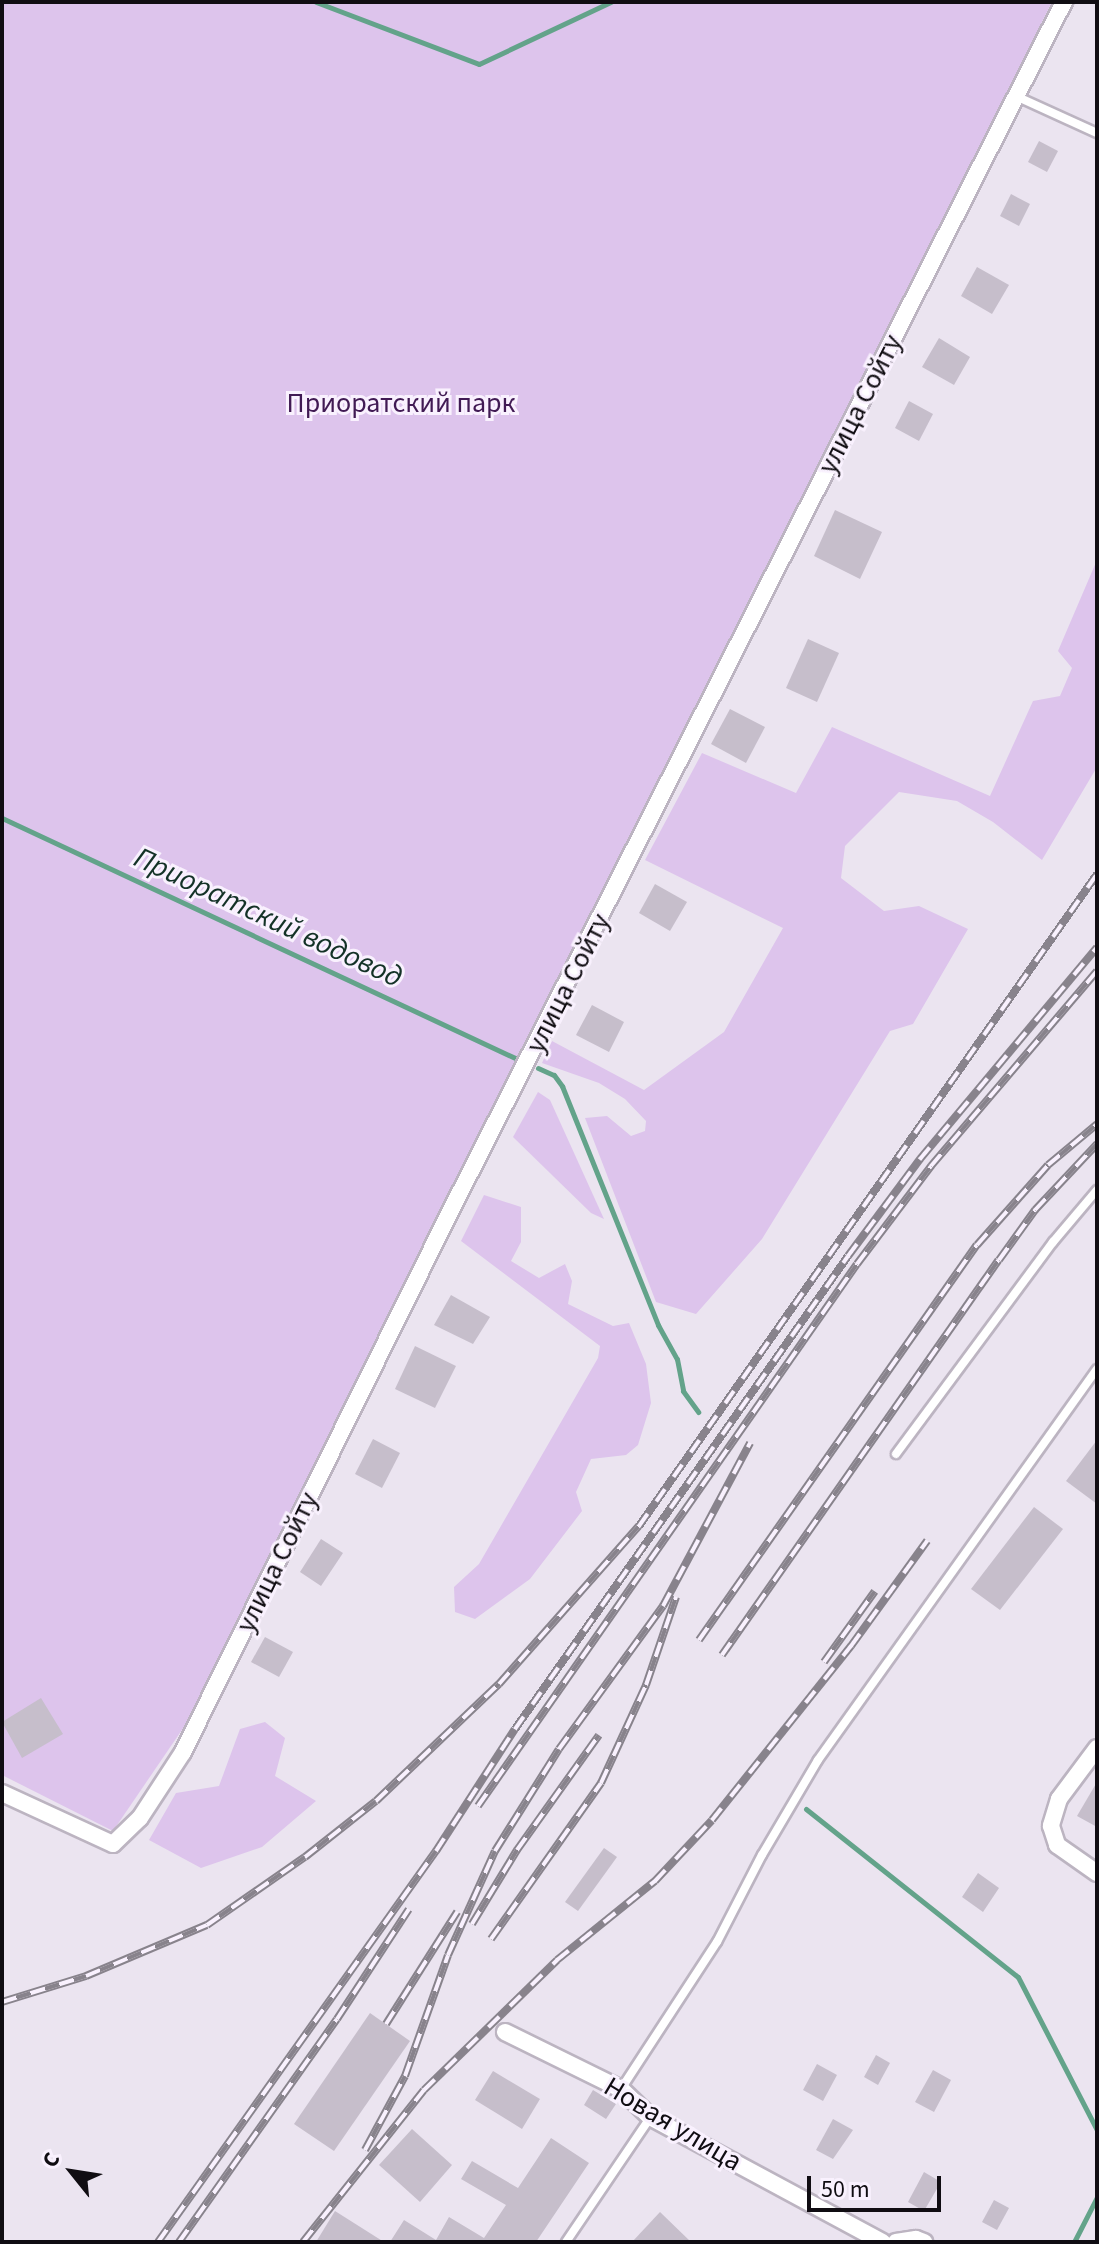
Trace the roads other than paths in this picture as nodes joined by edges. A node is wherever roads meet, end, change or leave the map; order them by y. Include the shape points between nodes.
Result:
1 (1064, 2) edge
2 (1018, 97) junction
3 (1097, 133) edge
4 (1097, 1190) edge
5 (1097, 1369) edge
6 (896, 1454) dead end
7 (1097, 1748) edge
8 (2, 1793) edge
9 (1097, 1873) edge
10 (505, 2032) dead end
11 (621, 2089) junction
12 (650, 2117) junction
13 (566, 2242) edge
14 (882, 2242) edge
15 (896, 2242) edge
16 (924, 2242) edge

1 - 2 street, улица Сойту
2 - 3 lane
2 - 8 street, улица Сойту via 447,1218 183,1752 140,1818 113,1844
4 - 6 lane
5 - 11 lane via 818,1760 717,1942
7 - 9 street via 1059,1799 1051,1826 1057,1845
10 - 11 street, Новая улица
11 - 12 street, Новая улица
12 - 13 lane
12 - 14 street, Новая улица
15 - 16 street

